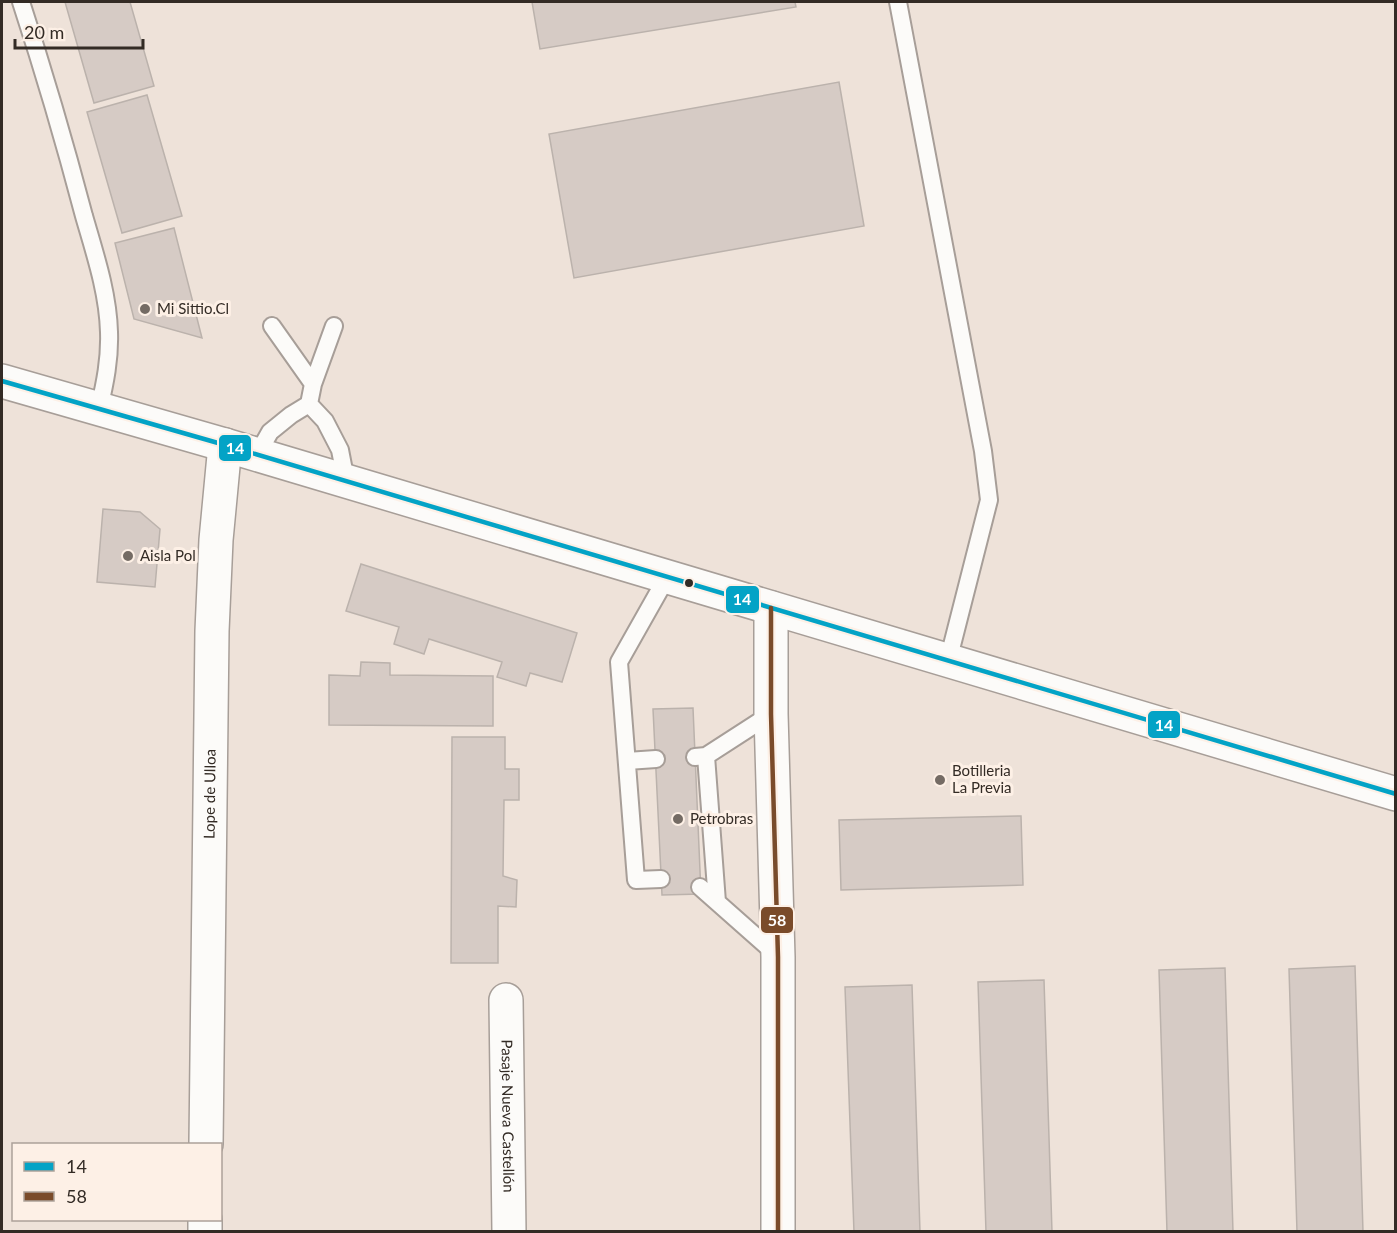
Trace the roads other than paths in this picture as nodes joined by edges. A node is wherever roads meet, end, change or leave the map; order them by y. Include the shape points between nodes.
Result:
1 (21, 2) edge
2 (898, 2) edge
3 (272, 326) dead end
4 (334, 326) dead end
5 (2, 381) edge
6 (313, 384) junction
7 (309, 404) junction
8 (99, 409) junction
9 (225, 445) junction
10 (257, 455) junction
11 (346, 481) junction
12 (667, 577) junction
13 (771, 608) junction
14 (948, 661) junction
15 (771, 714) junction
16 (656, 759) dead end
17 (627, 761) junction
18 (1395, 794) edge
19 (661, 879) dead end
20 (700, 886) dead end
21 (717, 902) junction
22 (778, 957) junction
23 (506, 1000) dead end
24 (206, 1143) edge
25 (509, 1232) edge
26 (778, 1232) edge

1 - 8 lane via 73,174 107,306 109,357
2 - 14 lane via 989,500
3 - 6 lane
4 - 6 lane
5 - 8 street
6 - 7 lane
7 - 10 lane via 270,432
7 - 11 lane via 326,421 340,450
8 - 9 street
9 - 10 street
9 - 24 street, Lope de Ulloa via 212,631
10 - 11 street
11 - 12 street
12 - 13 street
12 - 17 lane via 619,662
13 - 14 street
13 - 15 street
14 - 18 street
15 - 21 lane via 701,756
15 - 22 street
16 - 17 lane
17 - 19 lane via 636,880
20 - 21 lane
21 - 22 lane
22 - 26 street
23 - 25 street, Pasaje Nueva Castellón

